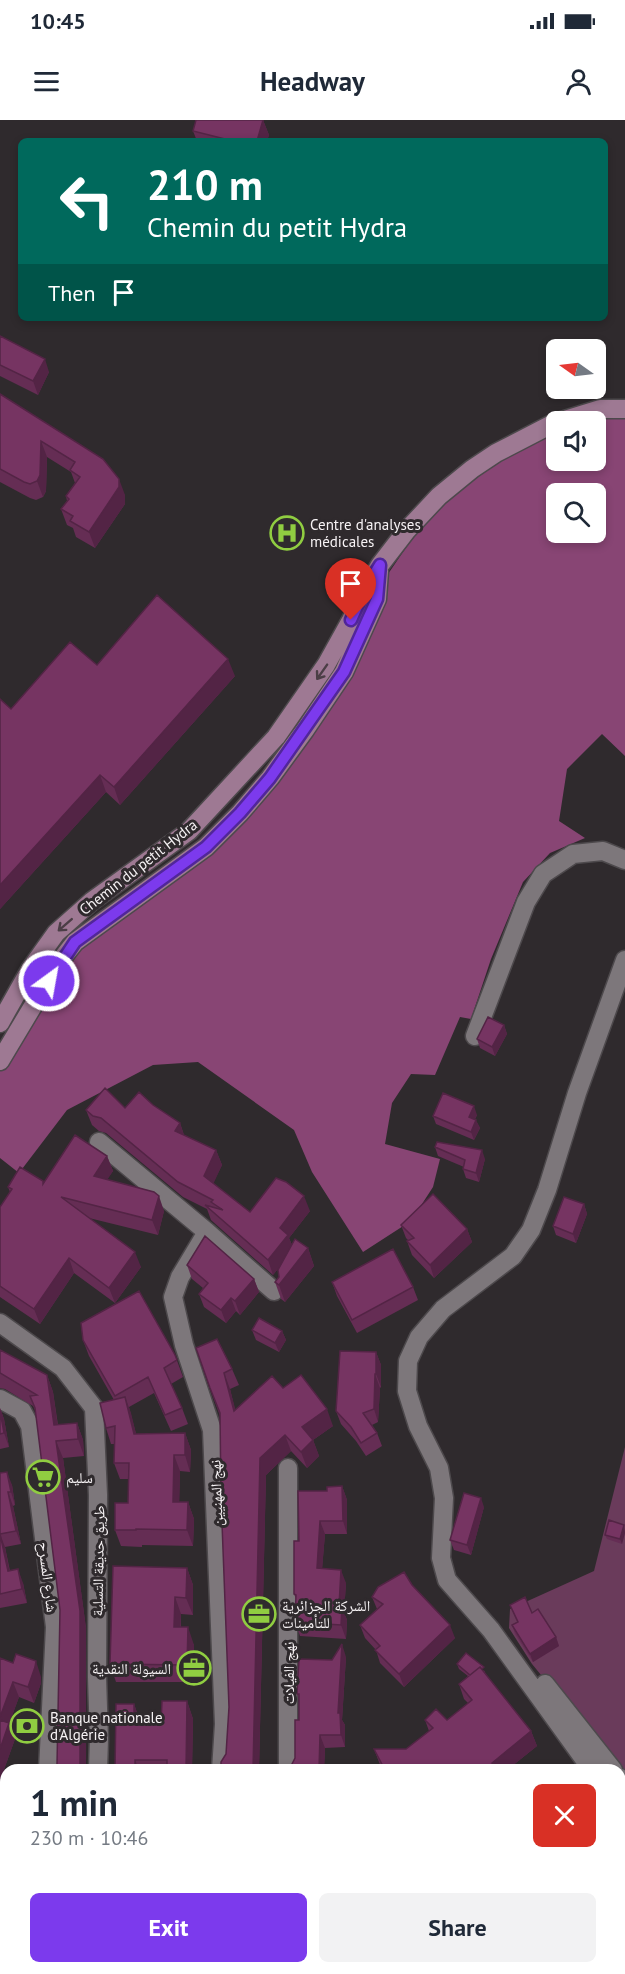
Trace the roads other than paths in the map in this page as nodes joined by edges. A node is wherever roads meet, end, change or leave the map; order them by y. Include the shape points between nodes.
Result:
1 (625, 409) edge
2 (593, 411) edge
3 (546, 428) edge
4 (380, 565) junction
5 (625, 860) edge
6 (625, 960) edge
7 (0, 1023) edge
8 (475, 1036) dead end
9 (0, 1061) edge
10 (99, 1142) dead end
11 (207, 1232) junction
12 (274, 1291) edge
13 (0, 1323) edge
14 (0, 1399) edge
15 (288, 1468) dead end
16 (491, 1630) junction
17 (48, 1764) edge
18 (98, 1764) edge
19 (221, 1764) edge
20 (288, 1764) edge
21 (588, 1764) edge
22 (608, 1764) edge

1 - 2 main road, Chemin du petit Hydra
3 - 4 main road, Chemin du petit Hydra via 496,453 439,496
4 -> 7 main road, Chemin du petit Hydra via 326,665 276,737 189,831 92,901 56,933
4 - 9 main road, Chemin du petit Hydra via 377,599 344,672 270,778 206,847 75,942
5 - 8 street via 603,851 573,854 543,874 526,902
6 - 16 street via 531,1230 513,1256 443,1309 419,1337 408,1361 407,1391 441,1478 441,1558 447,1580
10 - 11 street
11 - 12 street
11 - 19 street, نهج المهنيين via 180,1277 173,1297 183,1345 212,1430 223,1712
13 - 18 street, طريق حديقة التسلية via 63,1368 94,1408
14 - 17 street, شارع المسرح via 22,1412 30,1426 55,1627
15 - 20 street, نهج الفيلات
16 - 21 street
16 - 22 street via 530,1666

